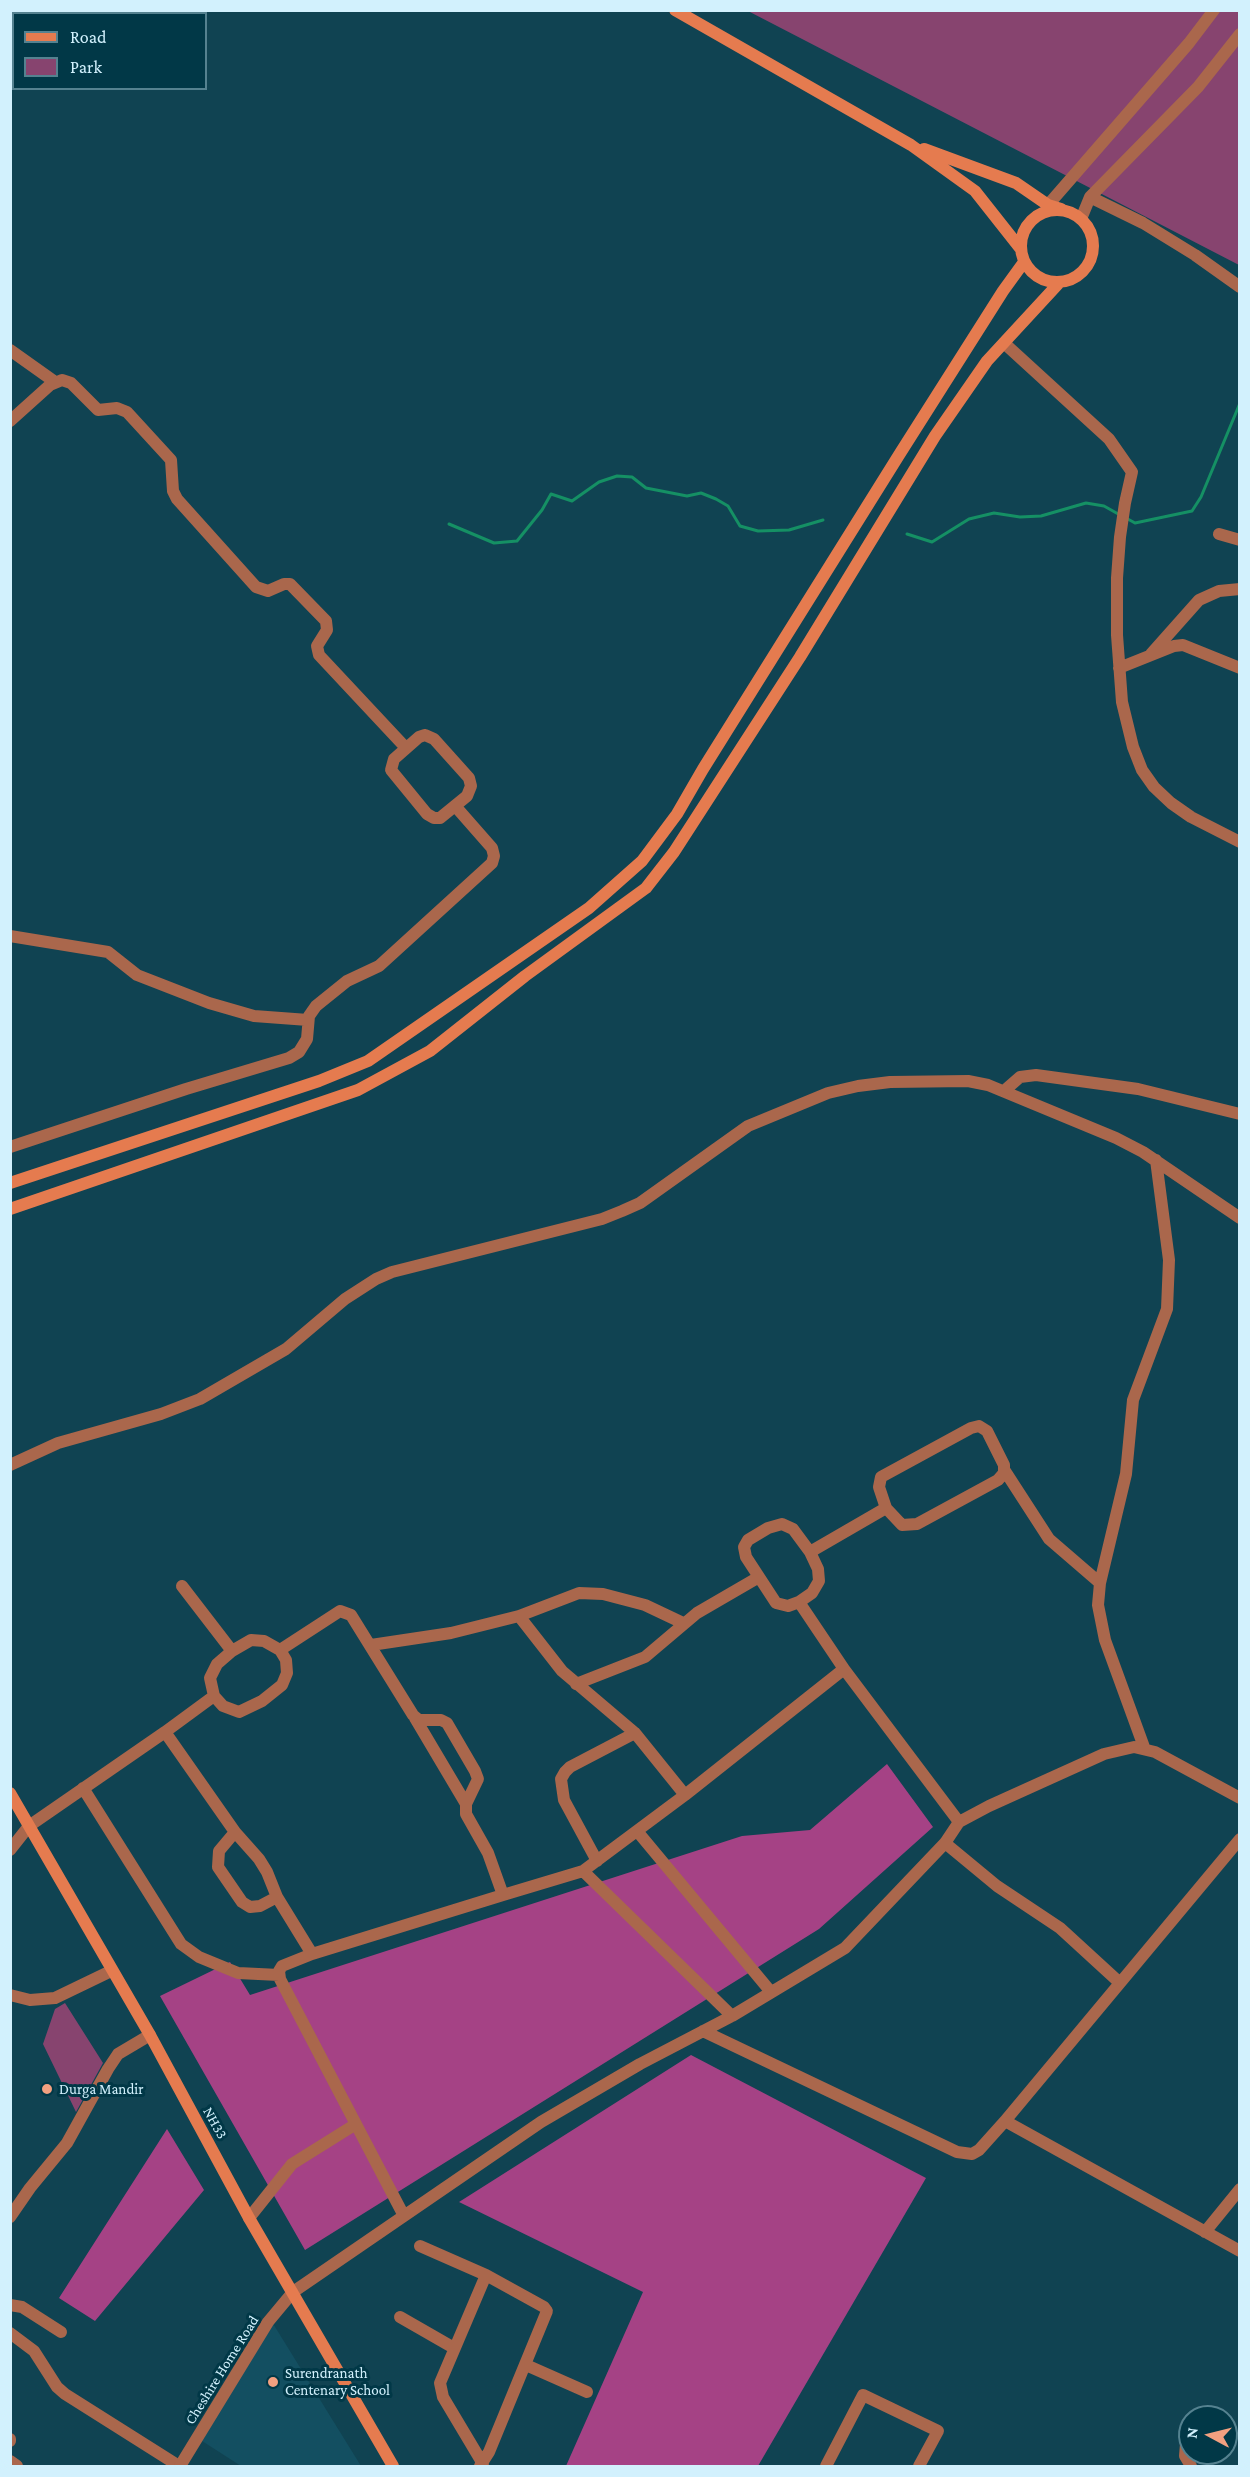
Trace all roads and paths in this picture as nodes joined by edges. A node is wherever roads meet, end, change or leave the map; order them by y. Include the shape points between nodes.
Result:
1 (675, 10) edge
2 (1214, 10) edge
3 (1239, 34) edge
4 (911, 145) junction
5 (1090, 197) junction
6 (1048, 205) junction
7 (1069, 211) junction
8 (1081, 219) junction
9 (1020, 248) junction
10 (1024, 262) junction
11 (1059, 283) junction
12 (1237, 283) edge
13 (1004, 343) junction
14 (10, 350) edge
15 (55, 382) junction
16 (10, 421) edge
17 (1219, 534) dead end
18 (1239, 540) edge
19 (1239, 589) edge
20 (1150, 655) junction
21 (1119, 668) junction
22 (1239, 668) edge
23 (406, 748) junction
24 (456, 807) junction
25 (1239, 842) edge
26 (10, 936) edge
27 (308, 1020) junction
28 (1004, 1091) junction
29 (1239, 1114) edge
30 (10, 1147) edge
31 (1156, 1160) junction
32 (10, 1183) edge
33 (10, 1209) edge
34 (1239, 1218) edge
35 (10, 1465) edge
36 (1005, 1471) junction
37 (886, 1508) junction
38 (810, 1552) junction
39 (759, 1577) junction
40 (1100, 1583) junction
41 (182, 1586) dead end
42 (799, 1602) junction
43 (519, 1616) junction
44 (683, 1623) junction
45 (371, 1645) junction
46 (280, 1650) junction
47 (232, 1651) junction
48 (844, 1669) junction
49 (576, 1684) junction
50 (214, 1696) junction
51 (415, 1718) junction
52 (165, 1732) junction
53 (635, 1733) junction
54 (1143, 1747) junction
55 (83, 1788) junction
56 (10, 1792) edge
57 (685, 1795) junction
58 (1239, 1798) edge
59 (466, 1804) junction
60 (959, 1822) junction
61 (29, 1826) junction
62 (637, 1831) junction
63 (235, 1832) junction
64 (1239, 1839) edge
65 (945, 1843) junction
66 (10, 1850) edge
67 (597, 1861) junction
68 (583, 1871) junction
69 (503, 1895) junction
70 (278, 1897) junction
71 (312, 1954) junction
72 (111, 1971) junction
73 (279, 1975) junction
74 (1120, 1983) junction
75 (771, 1992) junction
76 (10, 1995) edge
77 (732, 2016) junction
78 (703, 2031) junction
79 (150, 2035) junction
80 (1005, 2121) junction
81 (356, 2124) junction
82 (1239, 2189) edge
83 (404, 2216) junction
84 (10, 2217) edge
85 (249, 2218) junction
86 (1205, 2232) junction
87 (420, 2246) dead end
88 (1239, 2251) edge
89 (486, 2275) junction
90 (293, 2292) junction
91 (10, 2305) edge
92 (400, 2317) dead end
93 (61, 2332) dead end
94 (10, 2333) edge
95 (454, 2348) junction
96 (526, 2365) junction
97 (587, 2392) dead end
98 (10, 2462) edge
99 (482, 2465) edge
100 (17, 2466) edge
101 (180, 2466) edge
102 (393, 2466) edge
103 (826, 2466) edge
104 (919, 2466) edge

1 - 4 main road
2 - 6 street via 1189,44
3 - 5 street via 1198,87
4 - 6 main road via 1016,183
4 - 9 main road via 975,191
5 - 8 street
5 - 12 street via 1143,223
6 - 7 main road
7 - 8 main road
7 - 9 main road via 1051,210 1035,217 1023,231
8 - 11 main road via 1093,244 1091,258 1084,271
9 - 10 main road
10 - 11 main road via 1045,281
10 - 32 main road via 893,464 677,814 642,861 589,908 368,1060 319,1081
11 - 13 main road
13 - 21 street via 1109,439 1132,472 1117,578
13 - 33 main road via 935,436 800,657 674,852 646,888 430,1051 358,1090
14 - 15 street
15 - 16 street
15 - 23 street via 70,382 98,410 117,408 127,412 171,460 177,499 256,587 268,591 290,584 326,621 327,630 317,646 319,655
17 - 18 street
19 - 20 street via 1219,591 1199,600
20 - 21 street
20 - 22 street via 1183,645
21 - 25 street via 1122,702 1142,771 1154,787 1191,817
23 - 24 street via 392,763 395,778 434,818 443,817
23 - 24 street via 421,736 430,736 469,778 470,793
24 - 27 street via 492,848 492,863 379,966 347,981 316,1006
26 - 27 street via 108,952 137,975 209,1003 254,1016
27 - 30 street via 305,1045 295,1056
28 - 29 street via 1020,1077 1036,1076 1138,1089
28 - 31 street via 1116,1138
28 - 35 street via 968,1081 890,1082 828,1093 748,1126 640,1203 602,1219 392,1272 364,1286 286,1349 200,1399 58,1443
31 - 34 street
31 - 40 street via 1169,1260 1167,1309 1133,1400 1125,1480
36 - 37 street via 993,1485 917,1524 902,1525
36 - 37 street via 987,1431 979,1426 971,1428 881,1477 879,1487
36 - 40 street via 1049,1539
37 - 38 street
38 - 39 street via 791,1527 782,1524 768,1528 748,1540 744,1547
38 - 42 street via 819,1581 812,1593
39 - 42 street via 779,1605
39 - 44 street
40 - 54 street via 1102,1628
41 - 47 street
42 - 48 street
43 - 44 street via 567,1596 588,1593 645,1605
43 - 45 street via 451,1633
43 - 49 street
44 - 49 street via 645,1658
45 - 46 street via 351,1615 340,1611
45 - 51 street
46 - 47 street via 264,1641 251,1640
46 - 50 street via 287,1673 282,1685 262,1701 239,1712 223,1706
47 - 50 street via 217,1664 210,1678
48 - 57 street
48 - 60 street
49 - 53 street
50 - 52 street
51 - 59 street
51 - 59 street via 441,1720 452,1731 478,1779
52 - 55 street
52 - 63 street
53 - 57 street
53 - 67 street via 570,1767 561,1779 564,1800
54 - 58 street
54 - 60 street via 1104,1754
55 - 61 street
55 - 73 street via 181,1944 199,1957 237,1973
56 - 61 main road, NH33
57 - 62 street
59 - 69 street via 466,1814 488,1853
60 - 65 street, Cheshire Home Road
61 - 66 street
61 - 72 main road, NH33
62 - 67 street
62 - 75 street
63 - 70 street via 259,1859
63 - 70 street via 217,1857 228,1885 250,1907
64 - 74 street
65 - 74 street via 996,1886 1060,1928
65 - 75 street, Cheshire Home Road via 844,1948
67 - 68 street
68 - 69 street
68 - 77 street
69 - 71 street
70 - 71 street
71 - 73 street via 282,1966
72 - 76 street via 55,1998 30,2000
72 - 79 main road, NH33
73 - 81 street
74 - 80 street
75 - 77 street, Cheshire Home Road
77 - 78 street, Cheshire Home Road
78 - 80 street via 957,2152 978,2150
78 - 83 street, Cheshire Home Road via 541,2122
79 - 84 street via 118,2054 67,2143
79 - 85 main road, NH33
80 - 86 street
81 - 83 street
81 - 85 street via 292,2164
82 - 86 street
83 - 90 street, Cheshire Home Road
85 - 90 main road, NH33
86 - 88 street
87 - 89 street
89 - 95 street
89 - 96 street via 546,2309 546,2318
90 - 101 street, Cheshire Home Road via 268,2322
90 - 102 main road, NH33
91 - 93 street via 22,2307
92 - 95 street
94 - 101 street via 34,2351 65,2394
95 - 99 street via 442,2376 441,2390
96 - 97 street
96 - 99 street
98 - 100 street
103 - 104 street via 863,2395 938,2431

